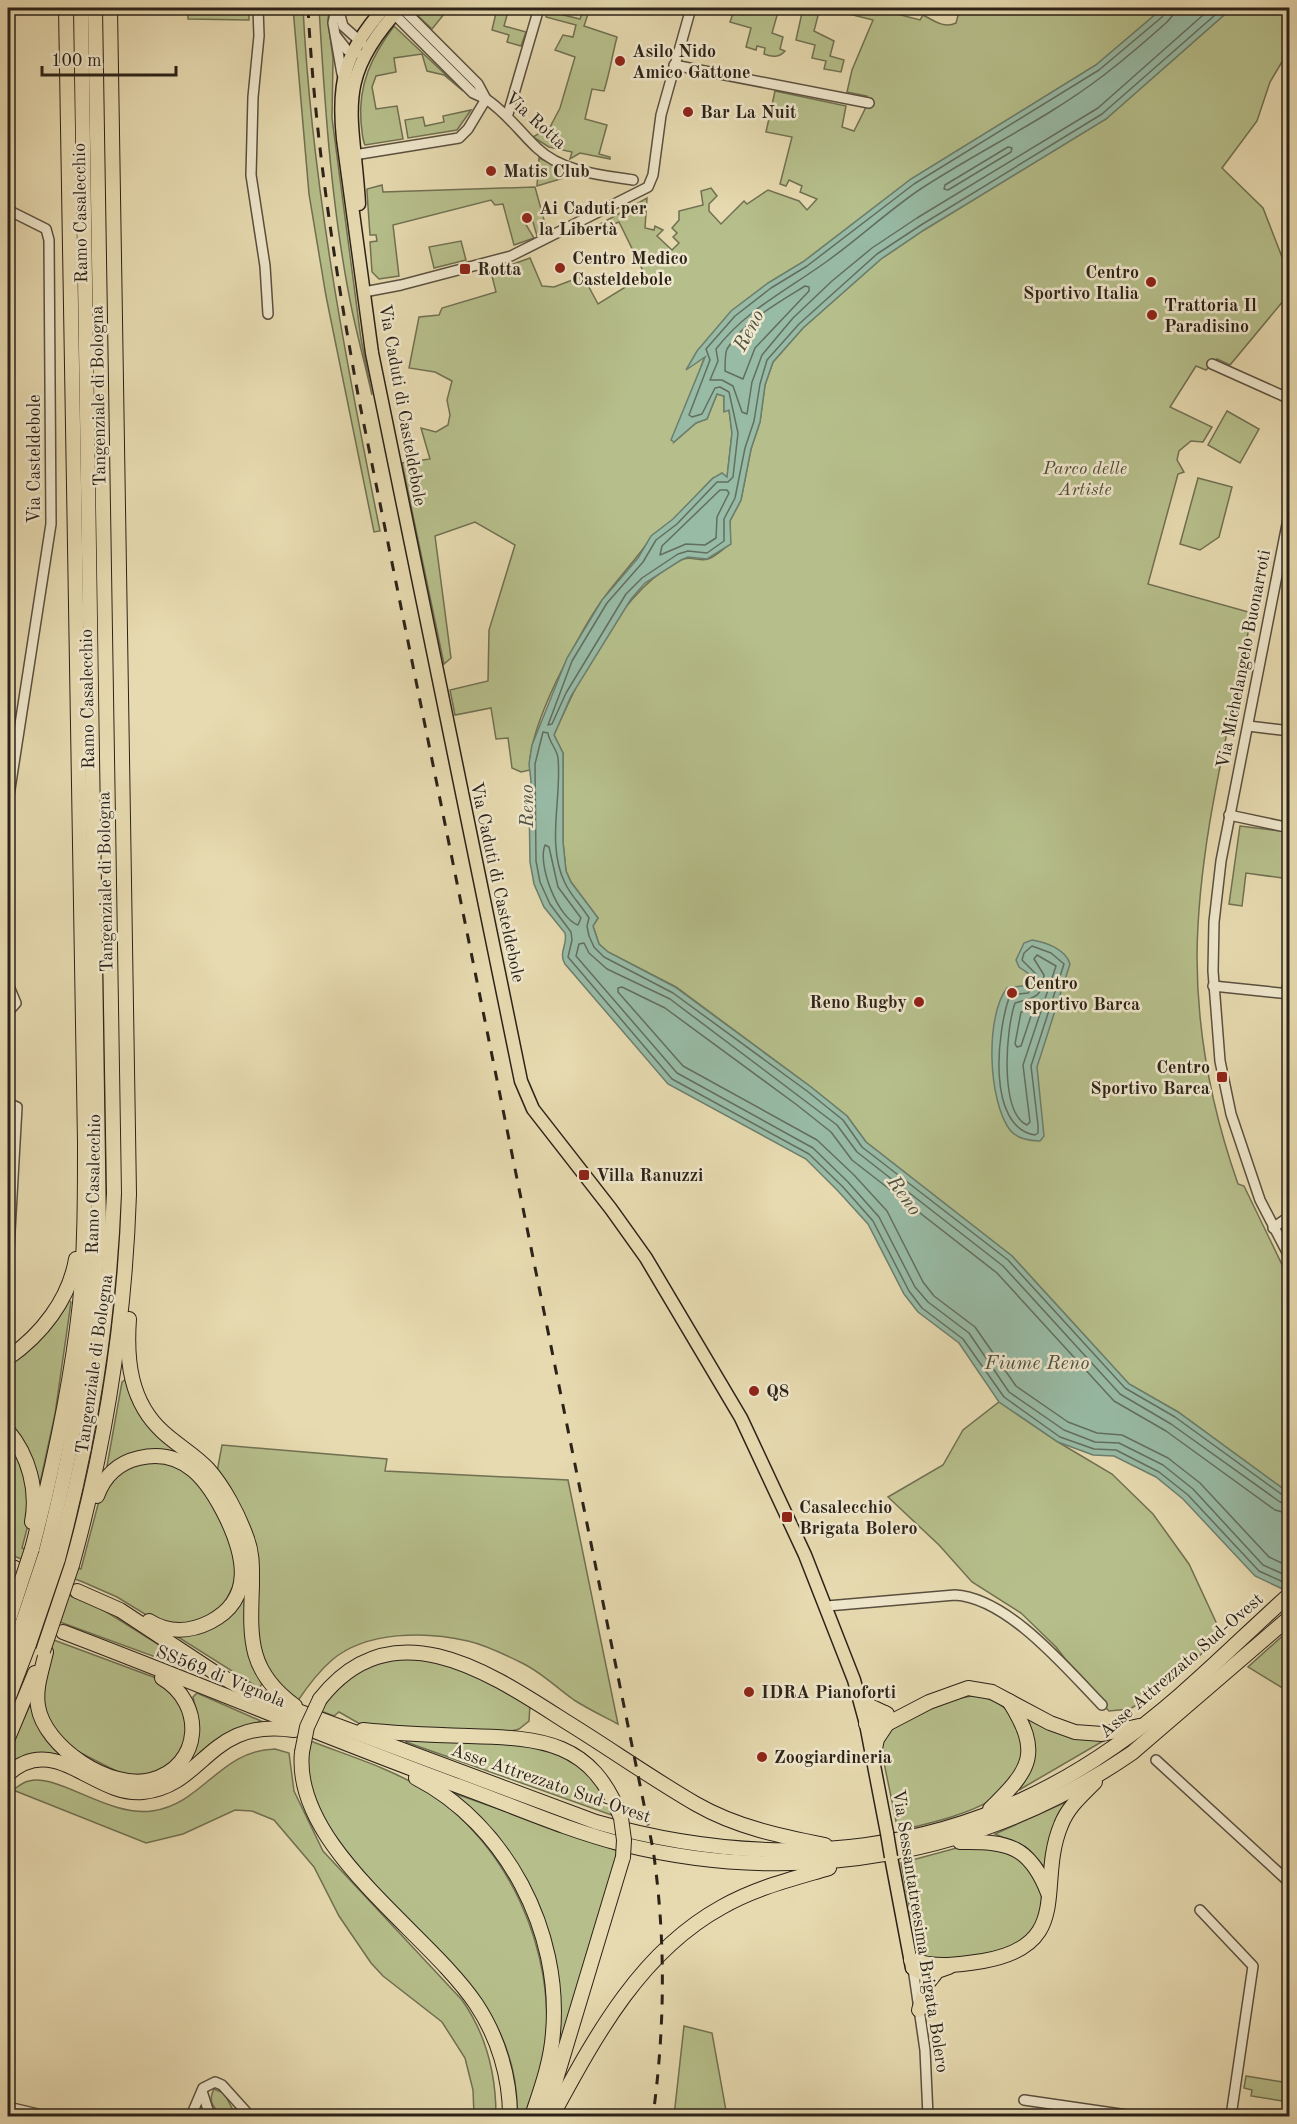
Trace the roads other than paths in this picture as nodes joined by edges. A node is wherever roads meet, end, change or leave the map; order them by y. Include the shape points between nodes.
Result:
1 (66, 8) edge
2 (81, 8) edge
3 (95, 8) edge
4 (110, 8) edge
5 (258, 8) edge
6 (337, 8) edge
7 (539, 8) edge
8 (691, 8) edge
9 (395, 9) edge
10 (359, 38) junction
11 (365, 51) junction
12 (346, 54) junction
13 (674, 65) junction
14 (486, 99) junction
15 (869, 103) dead end
16 (508, 114) junction
17 (354, 155) junction
18 (633, 180) dead end
19 (8, 210) edge
20 (360, 256) junction
21 (364, 292) junction
22 (268, 314) dead end
23 (1212, 364) dead end
24 (1290, 399) edge
25 (1290, 509) edge
26 (1286, 539) edge
27 (1248, 726) junction
28 (1290, 731) edge
29 (8, 802) edge
30 (1229, 815) junction
31 (1290, 828) edge
32 (1290, 973) edge
33 (8, 984) edge
34 (1213, 986) junction
35 (1288, 994) edge
36 (8, 1012) edge
37 (8, 1103) edge
38 (85, 1143) junction
39 (1290, 1216) edge
40 (1273, 1228) junction
41 (127, 1246) junction
42 (1290, 1258) edge
43 (8, 1267) edge
44 (8, 1358) edge
45 (741, 1418) joint
46 (8, 1431) edge
47 (80, 1537) junction
48 (30, 1548) junction
49 (51, 1557) junction
50 (77, 1591) dead end
51 (1290, 1594) edge
52 (103, 1601) junction
53 (827, 1606) junction
54 (1290, 1617) edge
55 (8, 1622) edge
56 (58, 1628) junction
57 (23, 1642) junction
58 (45, 1652) junction
59 (124, 1655) junction
60 (8, 1663) edge
61 (860, 1695) junction
62 (8, 1699) edge
63 (1009, 1701) junction
64 (1102, 1705) dead end
65 (308, 1717) junction
66 (886, 1719) junction
67 (866, 1724) junction
68 (1144, 1724) junction
69 (339, 1727) junction
70 (318, 1734) junction
71 (8, 1738) edge
72 (366, 1752) junction
73 (873, 1758) junction
74 (1156, 1760) dead end
75 (1104, 1773) junction
76 (8, 1774) edge
77 (984, 1815) junction
78 (944, 1843) junction
79 (842, 1848) junction
80 (856, 1860) junction
81 (1290, 1883) edge
82 (1049, 1895) junction
83 (1200, 1910) dead end
84 (912, 1964) junction
85 (954, 1966) junction
86 (936, 1974) junction
87 (919, 2010) junction
88 (202, 2090) junction
89 (1024, 2100) dead end
90 (8, 2107) edge
91 (46, 2116) edge
92 (191, 2116) edge
93 (210, 2116) edge
94 (250, 2116) edge
95 (510, 2116) edge
96 (532, 2116) edge
97 (545, 2116) edge
98 (552, 2116) edge
99 (928, 2116) edge
100 (1134, 2116) edge
101 (1231, 2116) edge

1 - 38 highway, Tangenziale di Bologna
2 - 49 highway, Ramo Casalecchio via 99,1229 82,1394
3 - 49 highway, Ramo Casalecchio via 114,1192 105,1328 96,1392
4 - 41 highway, Tangenziale di Bologna
5 - 22 street via 251,175
6 - 10 street via 343,26
6 - 12 street via 333,23
7 - 16 street
8 - 13 street, Via Caduti di Casteldebole
9 - 10 main road
9 - 11 main road
9 - 14 street, Via Rotta via 473,93
10 - 11 street
10 - 12 main road
11 - 12 street
11 - 17 main road via 351,101
12 - 20 main road via 342,130
13 - 15 street
13 - 21 street, Via Caduti di Casteldebole via 661,115 653,175 640,193 510,256
14 - 16 street, Via Rotta
14 - 17 street, Via Rotta via 459,138
16 - 18 street, Via Rotta via 550,159 585,172
17 - 20 main road
19 - 29 street, Via Casteldebole via 46,229 50,240 52,505
20 - 21 main road, Via Caduti di Casteldebole
21 - 45 main road, Via Caduti di Casteldebole via 376,373 521,1081 532,1109 641,1251
23 - 24 street
25 - 26 street, Via Michelangelo Buonarroti
26 - 27 street, Via Michelangelo Buonarroti
27 - 28 street
27 - 30 street, Via Michelangelo Buonarroti
30 - 31 street
30 - 34 street, Via Michelangelo Buonarroti via 1214,922
32 - 35 street
33 - 36 street via 16,1004
34 - 35 street
34 - 40 street, Via Michelangelo Buonarroti via 1222,1077 1231,1114 1248,1170
37 - 43 street via 16,1107
38 - 44 highway via 72,1280 49,1319
38 - 48 highway, Tangenziale di Bologna via 84,1237 76,1333 58,1443
39 - 40 street
40 - 42 street, Via Michelangelo Buonarroti
41 - 47 highway, Tangenziale di Bologna via 113,1379
41 - 65 highway via 131,1289 129,1360 136,1392 154,1422 208,1469 241,1524 253,1562 251,1627 256,1660 272,1687
45 - 53 main road, Via Sessantatreesima Brigata Bolero
46 - 48 highway via 32,1479
47 - 52 highway via 106,1477 127,1462 160,1456 186,1463 204,1478 241,1550 243,1575 235,1598 219,1616 200,1627 164,1628
47 - 56 highway, Tangenziale di Bologna, bridge
48 - 55 highway, bridge
49 - 57 highway, Ramo Casalecchio, bridge
50 - 52 highway, SS569 di Vignola
51 - 68 highway, Asse Attrezzato Sud-Ovest
52 - 65 highway, SS569 di Vignola via 237,1686
53 - 61 main road, Via Sessantatreesima Brigata Bolero
53 - 64 street via 955,1595 976,1598 1049,1651
54 - 75 highway, Asse Attrezzato Sud-Ovest via 1164,1728
56 - 58 highway, Tangenziale di Bologna, bridge
56 - 59 highway, SS569 di Vignola
57 - 60 highway, Ramo Casalecchio
57 - 62 highway, Ramo Casalecchio
58 - 59 highway via 37,1700 52,1739 67,1752 111,1776 129,1782 144,1781 168,1773 185,1755 193,1718 178,1688
58 - 71 highway, Tangenziale di Bologna
59 - 70 highway, SS569 di Vignola
61 - 66 highway
61 - 67 main road, Via Sessantatreesima Brigata Bolero
63 - 66 highway via 986,1690 968,1688
63 - 68 highway via 1059,1728 1083,1734 1102,1734
63 - 77 highway via 1025,1727 1028,1755 1016,1784
65 - 69 highway, SS569 di Vignola
66 - 67 highway via 878,1727
66 - 73 highway
67 - 73 main road, Via Sessantatreesima Brigata Bolero
68 - 77 highway, Asse Attrezzato Sud-Ovest via 1066,1776
69 - 79 highway, Asse Attrezzato Sud-Ovest via 587,1819 635,1833 729,1849
69 - 97 highway, bridge via 546,1742 577,1756 594,1770 612,1797 621,1818 623,1857
70 - 72 highway, SS569 di Vignola
70 - 76 highway via 272,1728 240,1732 171,1782 150,1791 124,1791 65,1764 47,1760 26,1763
72 - 80 highway, Asse Attrezzato Sud-Ovest via 638,1848 734,1863
72 - 96 highway via 428,1784 470,1817 496,1846 526,1895 546,1949 554,2011 550,2056
73 - 84 main road, Via Sessantatreesima Brigata Bolero, bridge
74 - 81 street
75 - 78 highway, Asse Attrezzato Sud-Ovest via 1018,1816
75 - 82 highway via 1061,1822
77 - 79 highway, Asse Attrezzato Sud-Ovest via 894,1841
78 - 80 highway, Asse Attrezzato Sud-Ovest
78 - 82 highway via 993,1841 1009,1846 1036,1866
79 - 95 highway, bridge via 742,1825 697,1804 500,1680 452,1659 414,1652 377,1658 340,1677 320,1699 310,1719 302,1752 307,1795 335,1848 457,1980 485,2019 504,2069
80 - 98 highway via 743,1896 698,1922 665,1948 615,2009
82 - 85 highway via 1043,1925 1025,1947 1008,1956
83 - 101 street via 1253,1966
84 - 85 highway
84 - 86 highway via 922,1974
84 - 87 street, Via Sessantatreesima Brigata Bolero
85 - 86 highway
86 - 87 highway via 924,1991
87 - 99 street, Via Sessantatreesima Brigata Bolero
88 - 92 street
88 - 93 street
88 - 94 street via 210,2083 222,2085
89 - 100 street
90 - 91 street
92 - 93 street

